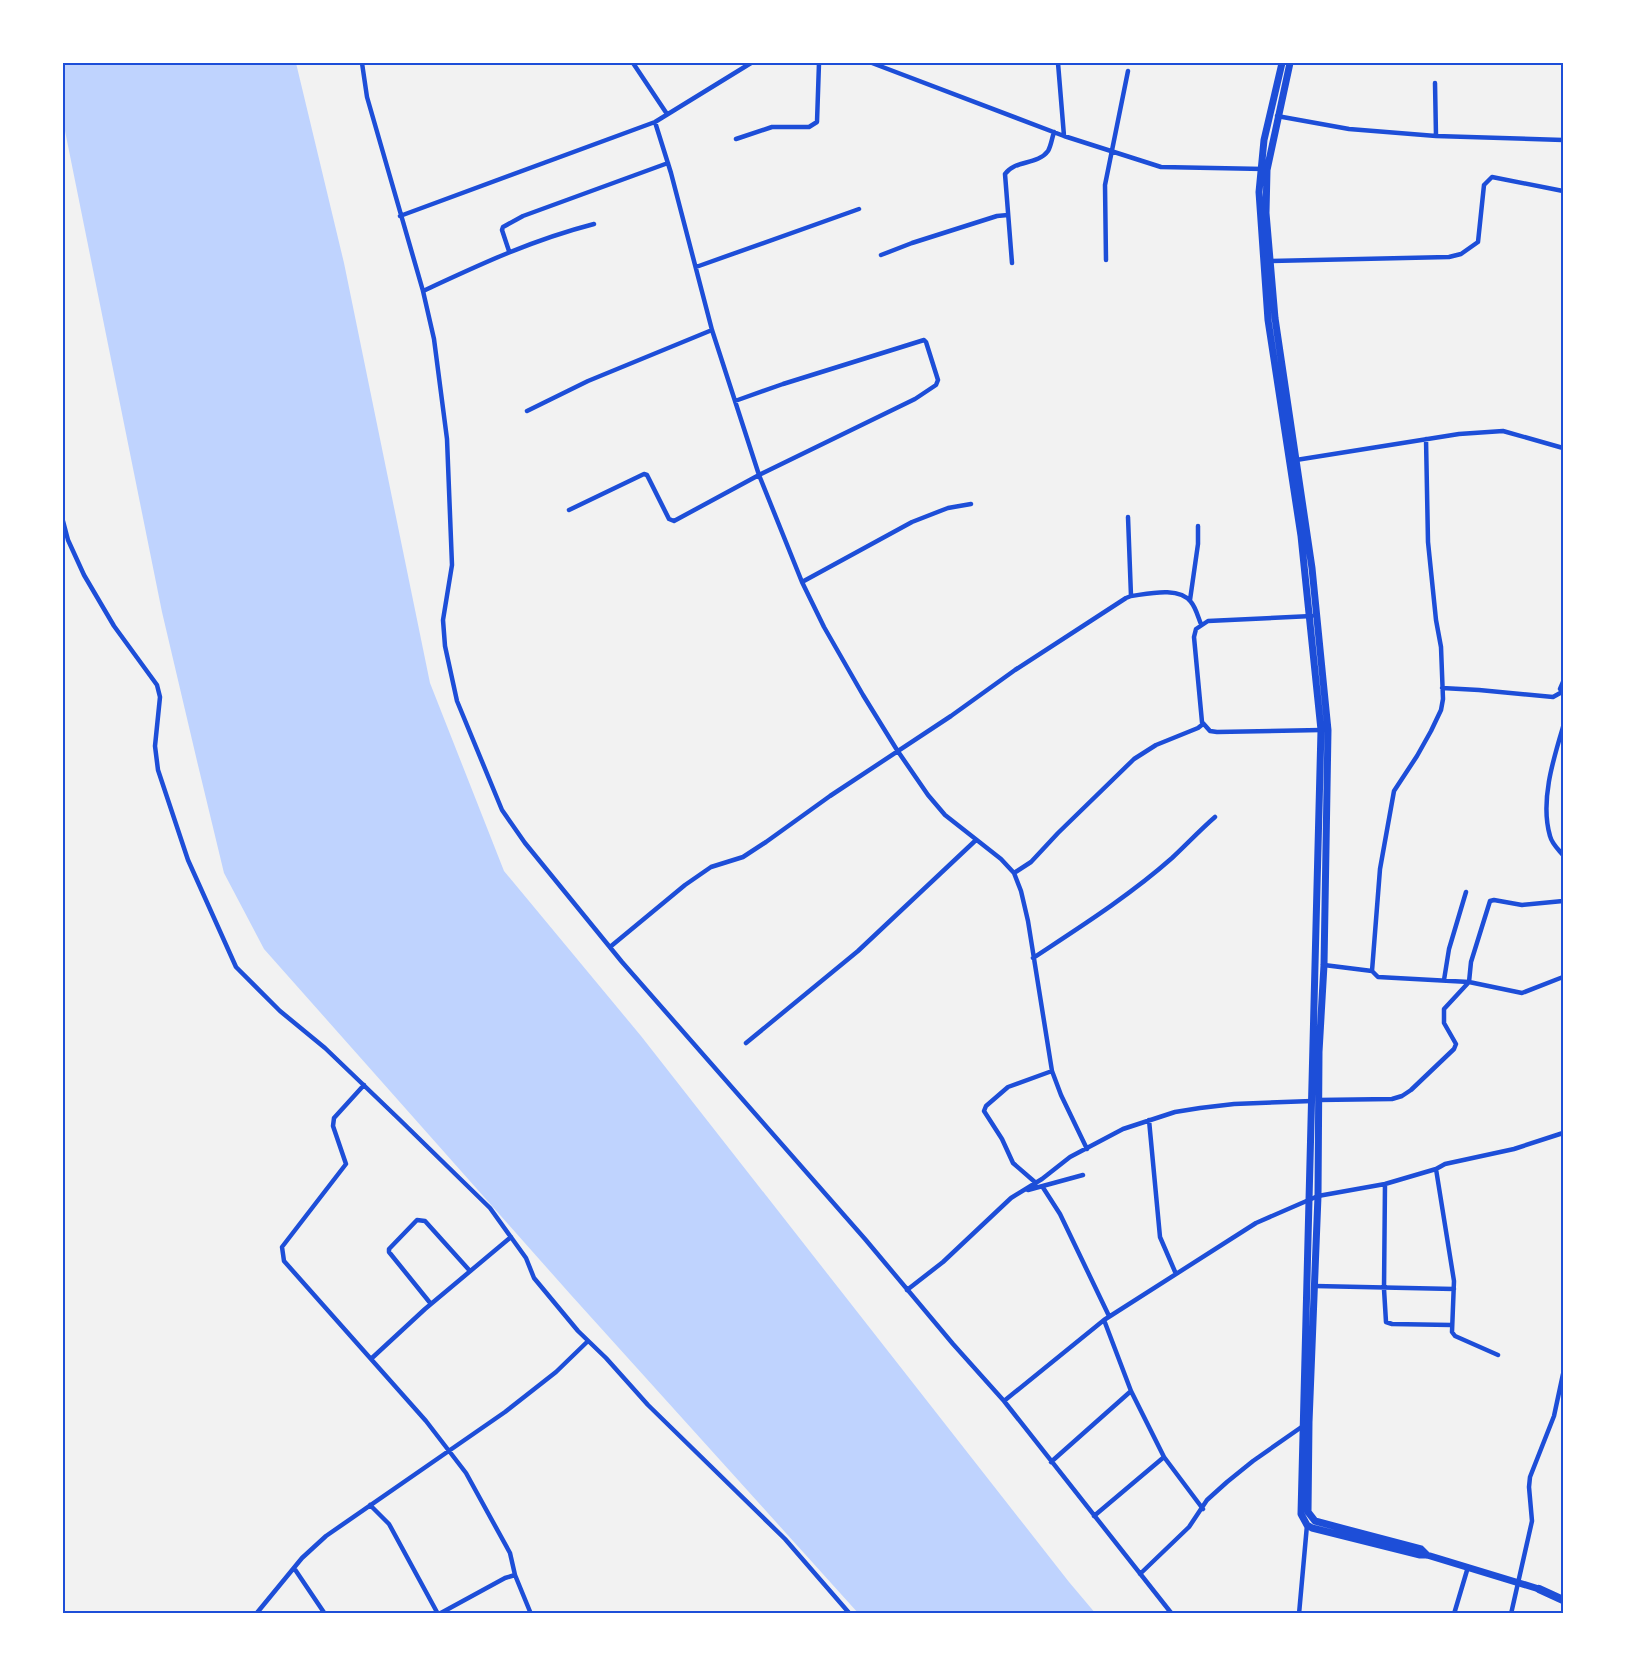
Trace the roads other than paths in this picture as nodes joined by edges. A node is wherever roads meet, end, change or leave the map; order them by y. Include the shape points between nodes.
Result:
1 (362, 63) edge
2 (633, 63) edge
3 (751, 63) edge
4 (819, 63) edge
5 (872, 63) edge
6 (894, 63) edge
7 (1058, 63) edge
8 (1282, 63) edge
9 (1290, 63) edge
10 (1128, 71) dead end
11 (892, 72) junction
12 (1435, 83) dead end
13 (668, 114) junction
14 (1277, 116) junction
15 (655, 122) junction
16 (1054, 132) junction
17 (1064, 136) junction
18 (1436, 136) junction
19 (736, 139) dead end
20 (1563, 140) edge
21 (1111, 152) junction
22 (668, 163) junction
23 (1263, 169) junction
24 (1563, 191) edge
25 (859, 209) dead end
26 (1008, 215) junction
27 (400, 216) junction
28 (594, 224) dead end
29 (509, 251) junction
30 (882, 255) dead end
31 (1106, 260) dead end
32 (1271, 261) junction
33 (1012, 262) dead end
34 (696, 267) junction
35 (423, 291) junction
36 (712, 330) junction
37 (735, 401) junction
38 (527, 411) dead end
39 (1426, 439) junction
40 (1563, 448) edge
41 (1296, 460) junction
42 (759, 475) junction
43 (971, 504) dead end
44 (569, 510) dead end
45 (1128, 517) dead end
46 (63, 522) edge
47 (1198, 526) dead end
48 (802, 582) junction
49 (1131, 596) junction
50 (1190, 600) junction
51 (1313, 616) junction
52 (1201, 624) junction
53 (1563, 682) edge
54 (1442, 688) junction
55 (1562, 692) edge
56 (1203, 724) junction
57 (1563, 727) edge
58 (1321, 730) junction
59 (897, 750) junction
60 (1215, 817) dead end
61 (976, 840) junction
62 (1563, 855) edge
63 (1014, 873) junction
64 (1466, 892) dead end
65 (1563, 901) edge
66 (610, 946) junction
67 (1033, 958) junction
68 (1324, 965) junction
69 (1372, 971) junction
70 (1563, 976) edge
71 (1444, 980) junction
72 (1468, 982) junction
73 (746, 1043) dead end
74 (1052, 1071) junction
75 (364, 1085) junction
76 (1315, 1101) junction
77 (1149, 1120) junction
78 (1563, 1133) edge
79 (1087, 1149) junction
80 (1436, 1169) junction
81 (1083, 1175) dead end
82 (1036, 1183) junction
83 (1384, 1184) junction
84 (1045, 1185) junction
85 (1025, 1190) junction
86 (1318, 1196) junction
87 (1310, 1199) junction
88 (512, 1237) junction
89 (470, 1271) junction
90 (1176, 1274) junction
91 (1315, 1286) junction
92 (1384, 1289) junction
93 (1454, 1289) junction
94 (907, 1290) junction
95 (431, 1304) junction
96 (1109, 1316) junction
97 (1104, 1320) junction
98 (1451, 1325) junction
99 (588, 1341) junction
100 (1498, 1355) dead end
101 (372, 1358) junction
102 (1563, 1374) edge
103 (1131, 1390) junction
104 (1004, 1401) junction
105 (1306, 1424) junction
106 (448, 1451) junction
107 (1164, 1457) junction
108 (1051, 1462) junction
109 (370, 1505) junction
110 (1203, 1509) junction
111 (1094, 1516) junction
112 (1307, 1525) junction
113 (1427, 1555) junction
114 (1468, 1567) junction
115 (294, 1568) junction
116 (1140, 1574) junction
117 (515, 1575) junction
118 (1517, 1582) junction
119 (1539, 1589) joint
120 (1563, 1600) edge
121 (256, 1614) edge
122 (325, 1614) edge
123 (438, 1614) edge
124 (531, 1614) edge
125 (850, 1614) edge
126 (1172, 1614) edge
127 (1299, 1614) edge
128 (1454, 1614) edge
129 (1511, 1614) edge

1 - 27 street via 367,97
2 - 13 street
3 - 13 street
4 - 19 street via 814,125 772,127
5 - 11 street
6 - 11 street
7 - 17 street
8 - 23 main road via 1268,122
9 - 14 main road
10 - 21 street
11 - 16 street
12 - 18 street
13 - 15 street
14 - 18 street via 1349,129
14 - 23 main road
15 - 22 street
15 - 27 street
16 - 17 street
16 - 26 street via 1043,156 1005,174
17 - 21 street
18 - 20 street
21 - 23 street via 1161,167
21 - 31 street via 1105,185
22 - 29 street via 515,220 502,230
22 - 34 street
23 - 32 main road
23 - 51 main road via 1259,192 1268,320
24 - 32 street via 1492,177 1484,185 1478,242 1461,254
25 - 34 street
26 - 30 street
26 - 33 street
27 - 35 street
28 - 29 street
29 - 35 street
32 - 41 main road via 1275,318
34 - 36 street
35 - 66 street via 434,339 447,440 452,565 442,620 451,680 502,810
36 - 37 street
36 - 38 street via 588,381
37 - 42 street
37 - 42 street via 926,342 938,382 925,393
39 - 40 street via 1503,432
39 - 41 street
39 - 54 street via 1428,542
41 - 51 main road via 1312,568
42 - 44 street via 674,521 669,519 644,474
42 - 48 street
43 - 48 street via 912,522
45 - 49 street
46 - 75 street via 84,575 114,626 157,685 158,770 188,860 226,949 247,978
47 - 50 street
48 - 59 street
49 - 50 street via 1171,593
49 - 59 street
50 - 52 street
51 - 52 street
51 - 58 main road
51 - 68 main road via 1328,730
52 - 56 street via 1194,637
53 - 55 street
54 - 55 street via 1553,697
54 - 69 street via 1441,710 1394,791 1380,869
56 - 58 street via 1217,732
56 - 63 street via 1134,759 1032,862
57 - 62 street via 1546,809 1550,837
58 - 76 main road via 1312,1051
59 - 61 street via 945,815
59 - 66 street via 743,857 711,867
60 - 67 street via 1148,877
61 - 63 street
61 - 73 street via 858,951
63 - 67 street
64 - 71 street
65 - 72 street via 1522,906 1490,901
66 - 94 street
67 - 74 street
68 - 69 street
68 - 76 main road
69 - 71 street via 1378,977
70 - 72 street via 1521,993
71 - 72 street
72 - 76 street via 1444,1009 1444,1023 1456,1044 1454,1049 1411,1090 1392,1099
74 - 79 street
74 - 82 street via 1008,1087 984,1111 1012,1163
75 - 88 street via 490,1208
75 - 101 street via 334,1118 346,1164 282,1247 284,1261
76 - 77 street via 1234,1104 1175,1112
76 - 86 main road
76 - 87 main road
77 - 79 street
77 - 90 street via 1160,1237
78 - 80 street
79 - 82 street
80 - 83 street
80 - 93 street
81 - 84 street
82 - 85 street
83 - 86 street
83 - 92 street
84 - 85 street
84 - 96 street
85 - 94 street
86 - 87 street
86 - 91 main road
87 - 90 street via 1256,1223
87 - 105 main road
88 - 89 street
88 - 99 street via 534,1278
89 - 95 street
89 - 95 street via 424,1221 417,1220 388,1252
90 - 96 street
91 - 92 street
91 - 105 main road
92 - 93 street
92 - 98 street via 1386,1322
93 - 98 street
94 - 104 street
95 - 101 street
96 - 97 street
97 - 103 street
97 - 104 street
98 - 100 street via 1455,1336
99 - 106 street via 548,1379
99 - 125 street via 785,1539
101 - 106 street
102 - 118 street via 1554,1416 1530,1477 1532,1521
103 - 107 street
103 - 108 street
104 - 108 street
105 - 110 street via 1253,1461 1207,1500
105 - 112 main road via 1301,1514
105 - 113 main road via 1311,1517 1330,1526 1421,1549
106 - 109 street
106 - 117 street via 466,1473 510,1552
107 - 110 street
107 - 111 street
108 - 111 street
109 - 115 street via 326,1536
109 - 123 street via 389,1524
110 - 116 street
111 - 116 street
112 - 113 main road via 1328,1534
112 - 127 street
113 - 114 main road
114 - 118 main road
114 - 128 street
115 - 121 street
115 - 122 street
116 - 126 street
117 - 123 street
117 - 124 street
118 - 119 main road
118 - 129 street
119 - 120 highway

